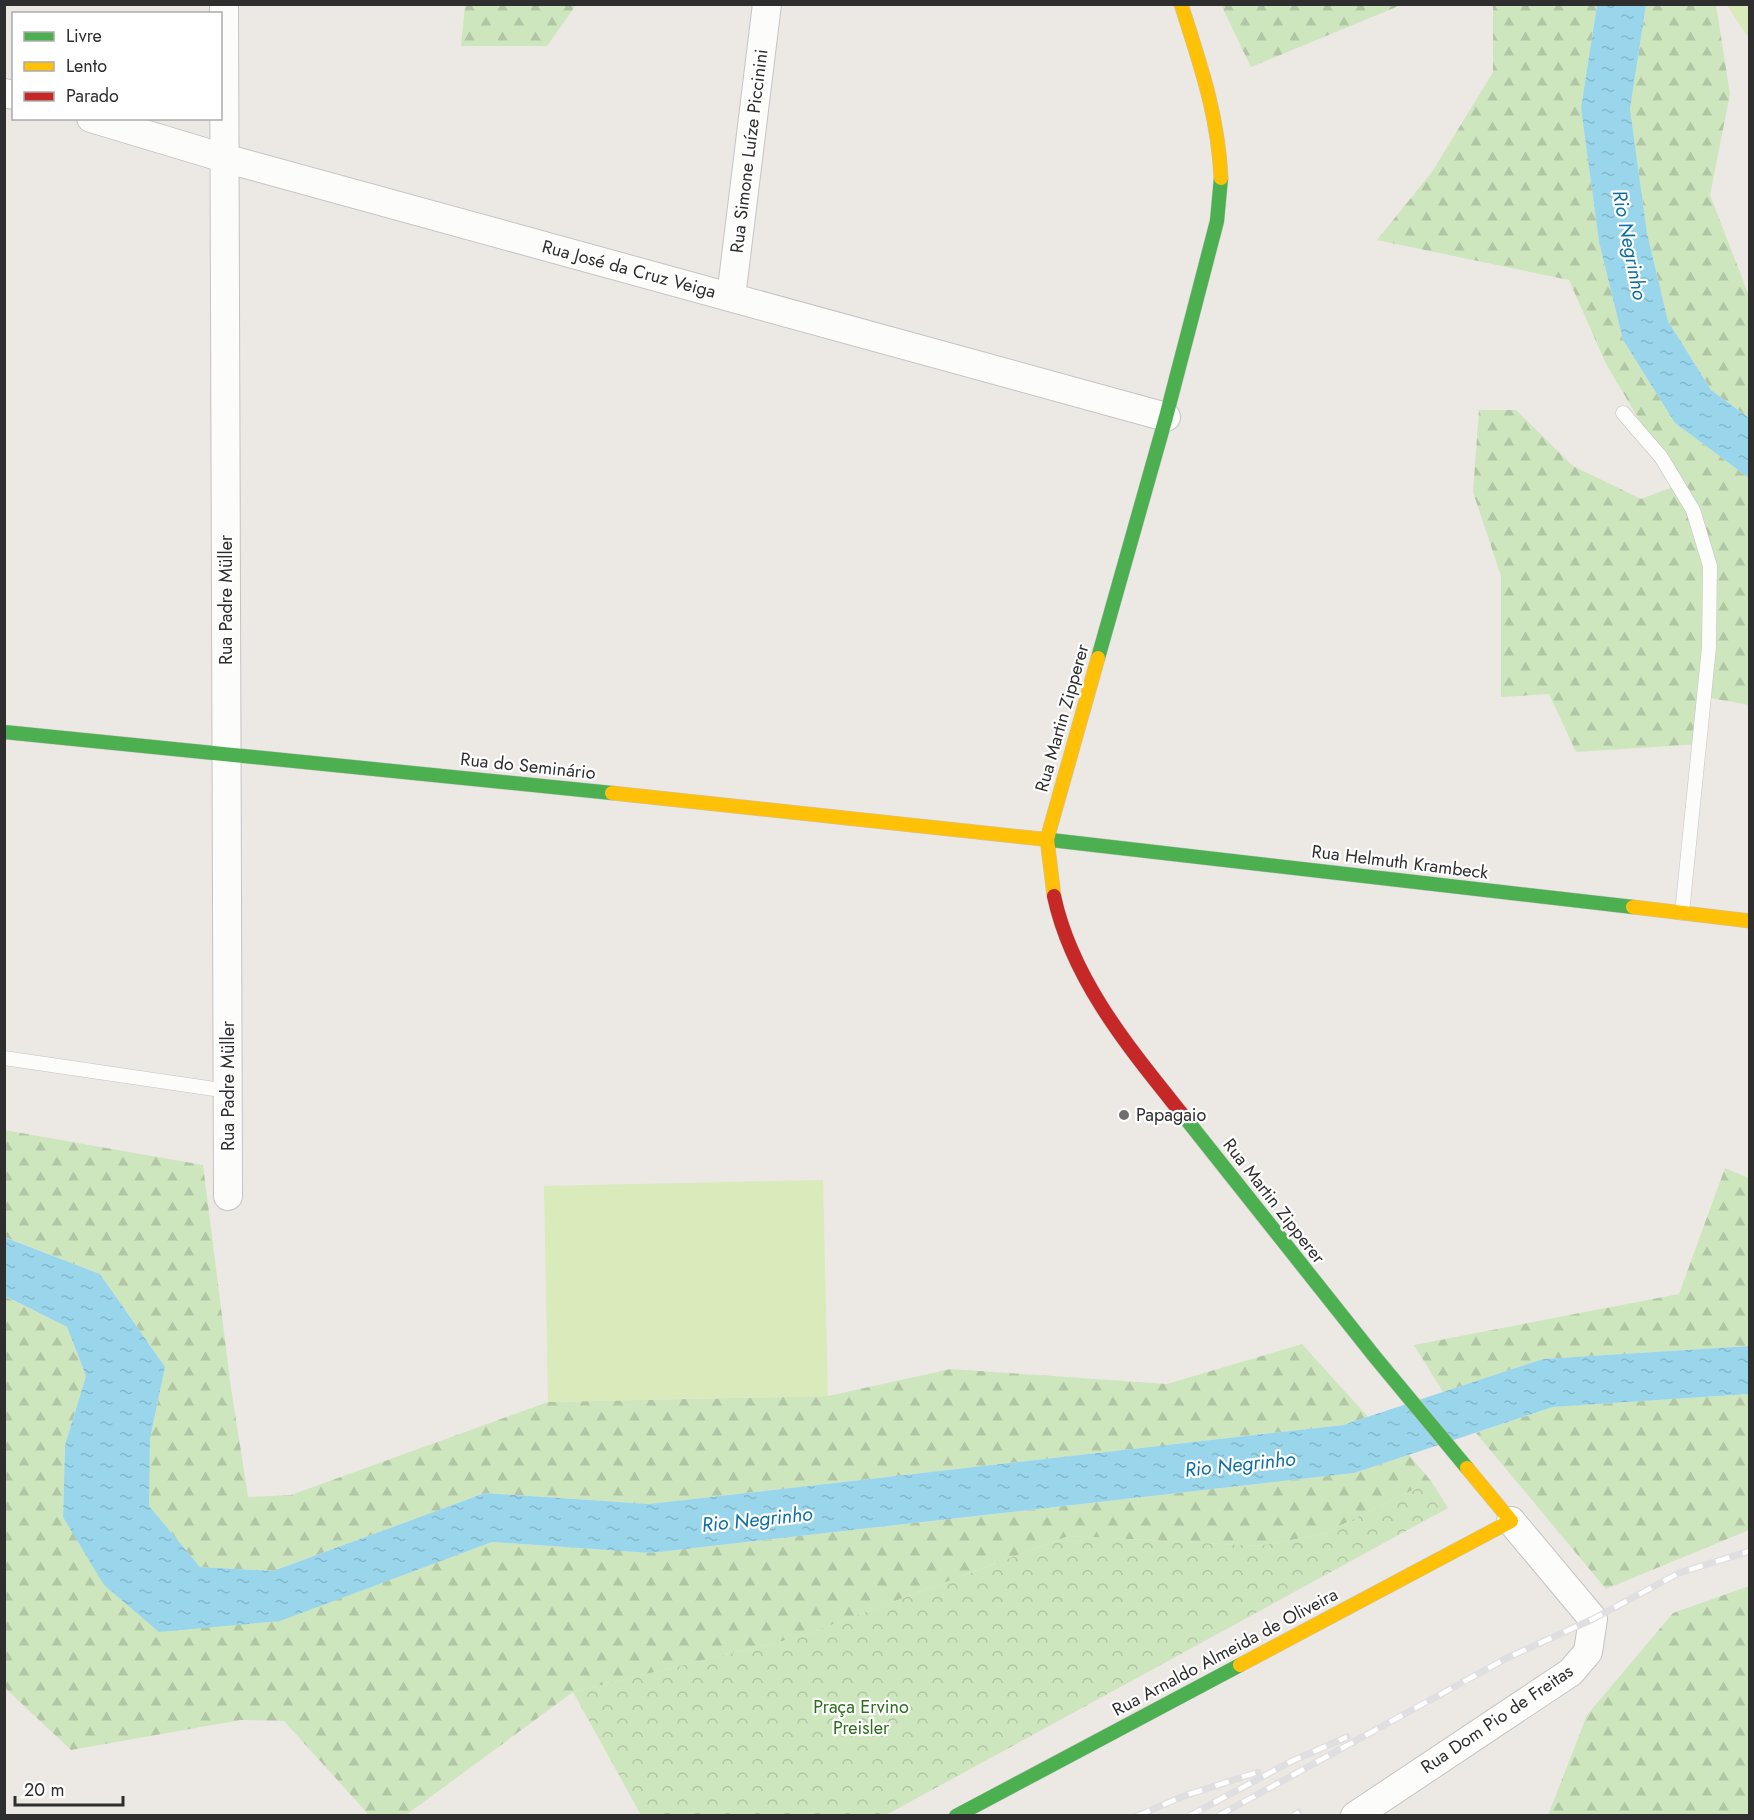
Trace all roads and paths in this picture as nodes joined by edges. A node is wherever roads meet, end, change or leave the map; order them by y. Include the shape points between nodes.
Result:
1 (224, 4) edge
2 (767, 4) edge
3 (1181, 4) edge
4 (99, 120) edge
5 (224, 158) junction
6 (731, 297) junction
7 (1623, 413) dead end
8 (1166, 417) junction
9 (4, 732) edge
10 (227, 753) junction
11 (1047, 839) junction
12 (1682, 913) junction
13 (1749, 921) edge
14 (4, 1058) edge
15 (228, 1091) junction
16 (228, 1196) dead end
17 (1462, 1461) joint
18 (1511, 1521) junction
19 (956, 1815) edge
20 (1355, 1815) edge

1 - 5 street, Rua Padre Müller
2 - 6 street, Rua Simone Luíze Piccinini
3 - 8 street, Rua Martin Zipperer via 1208,90 1218,135 1221,177 1217,221
4 - 5 street, Rua José da Cruz Veiga
5 - 6 street, Rua José da Cruz Veiga
5 - 10 street, Rua Padre Müller
6 - 8 street, Rua José da Cruz Veiga
7 - 12 lane via 1660,457 1688,502 1710,566 1709,647
8 - 11 street, Rua Martin Zipperer
9 - 10 street, Rua do Seminário
10 - 11 street, Rua do Seminário
10 - 15 street, Rua Padre Müller
11 - 12 street, Rua Helmuth Krambeck
11 - 17 street, Rua Martin Zipperer via 1057,907 1071,947 1116,1027 1375,1357
12 - 13 street, Rua Helmuth Krambeck
14 - 15 lane
15 - 16 street, Rua Padre Müller
17 - 18 street, Rua Dom Pio de Freitas
18 - 19 street, Rua Arnaldo Almeida de Oliveira
18 - 20 street, Rua Dom Pio de Freitas via 1593,1619 1588,1653 1571,1672 1544,1691

